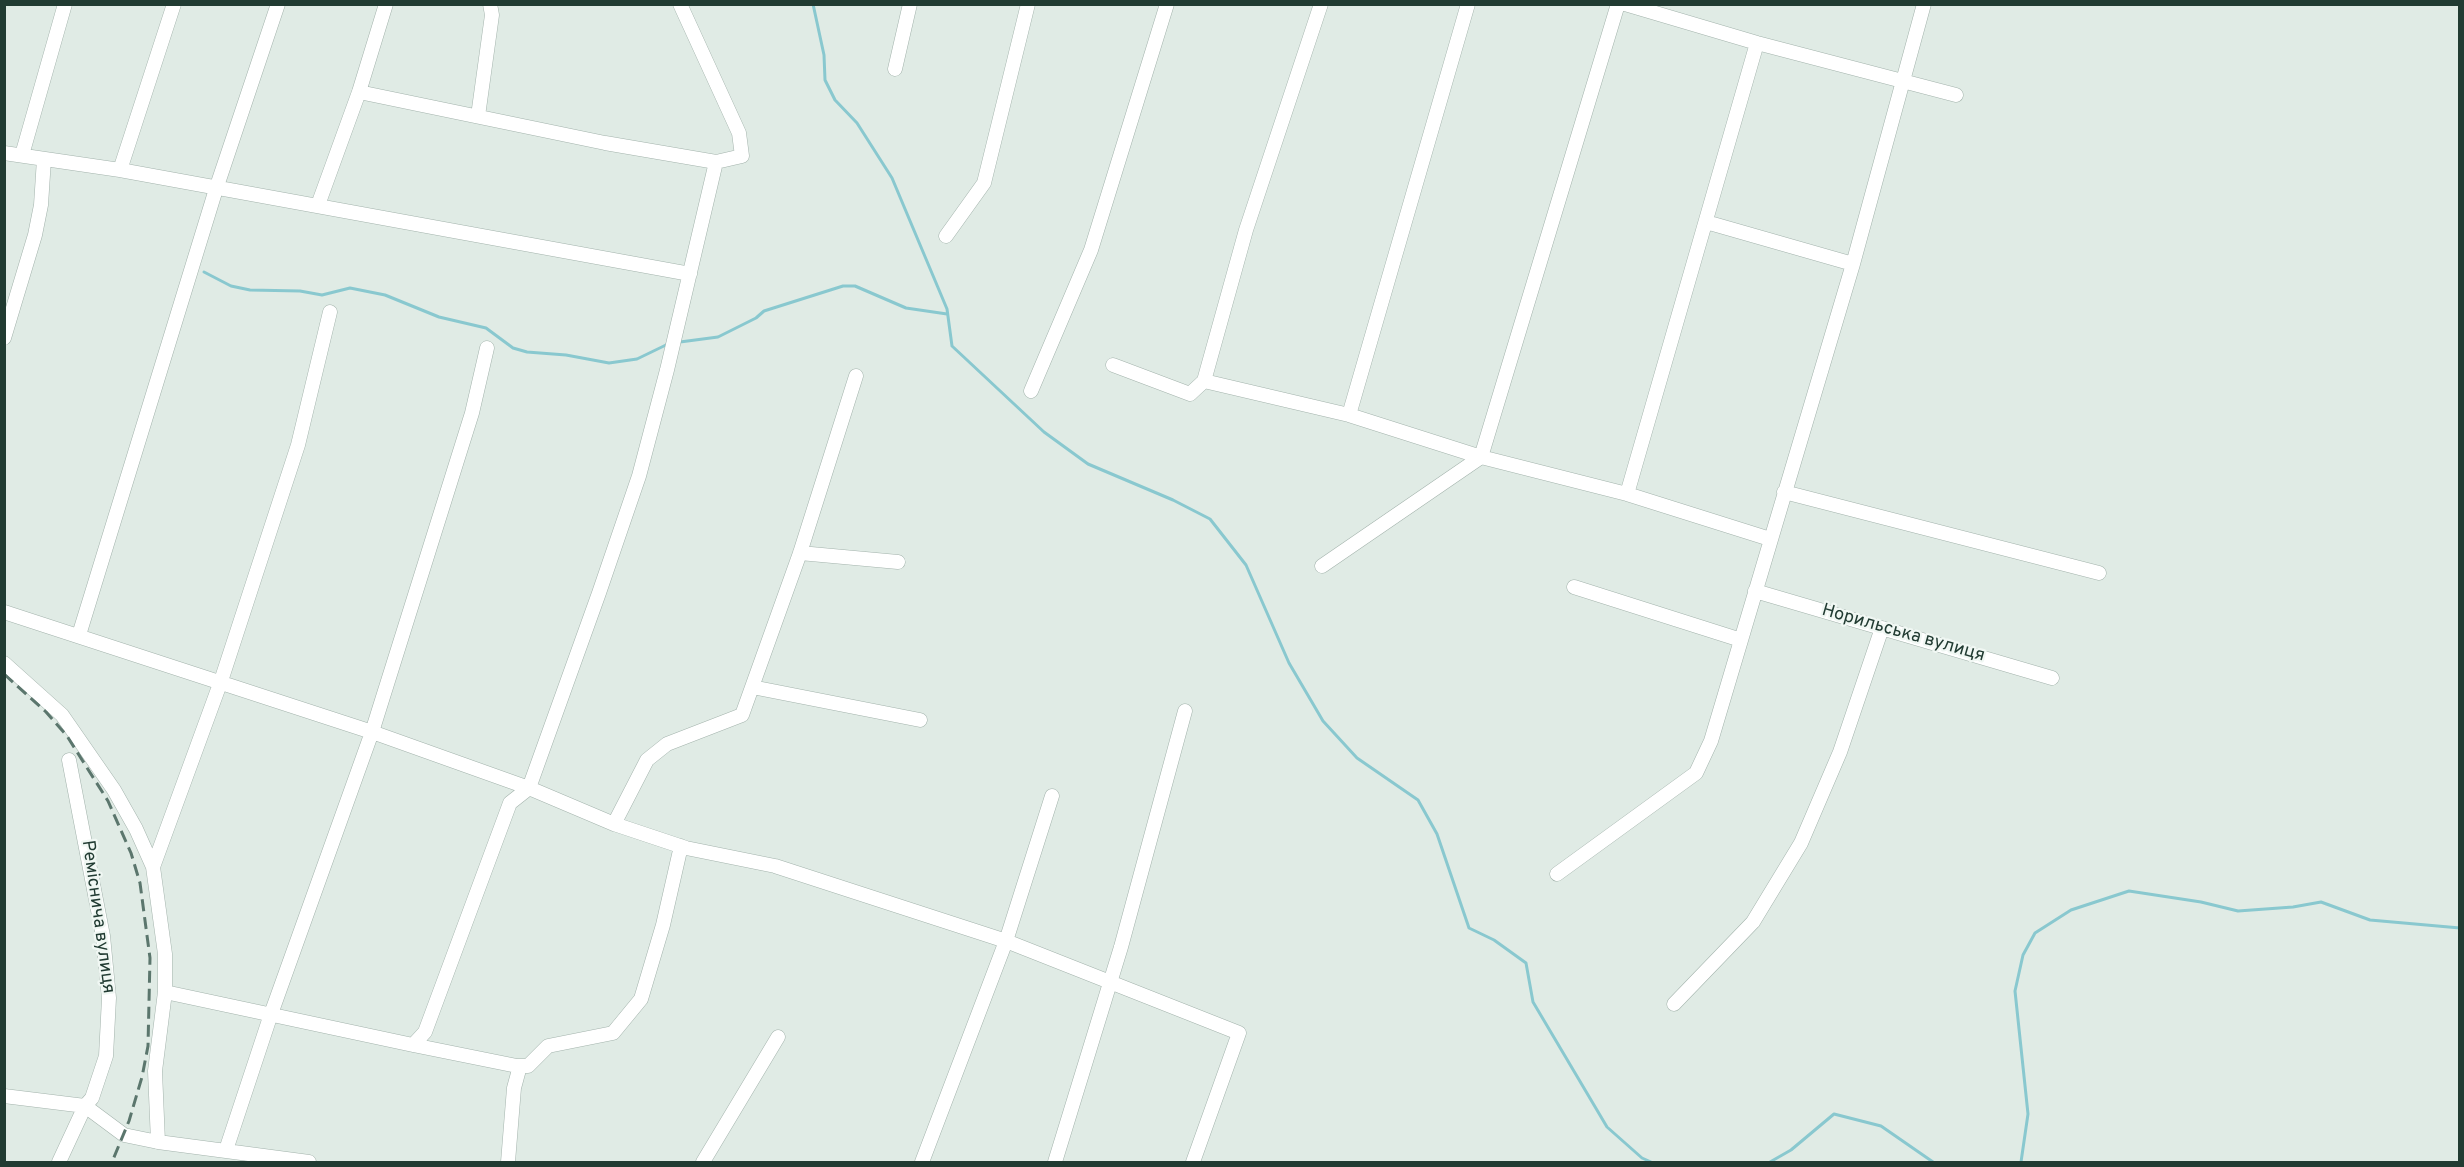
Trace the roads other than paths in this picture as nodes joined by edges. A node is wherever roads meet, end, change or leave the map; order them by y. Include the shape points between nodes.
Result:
1 (65, 4) edge
2 (174, 4) edge
3 (278, 4) edge
4 (386, 4) edge
5 (490, 4) edge
6 (680, 4) edge
7 (910, 4) edge
8 (1028, 4) edge
9 (1167, 4) edge
10 (1321, 4) edge
11 (1468, 4) edge
12 (1618, 4) edge
13 (1624, 4) edge
14 (1924, 4) edge
15 (1757, 43) junction
16 (895, 69) dead end
17 (1904, 82) junction
18 (359, 92) junction
19 (1956, 95) dead end
20 (478, 116) junction
21 (4, 153) edge
22 (22, 155) junction
23 (44, 159) junction
24 (716, 162) junction
25 (120, 170) junction
26 (216, 189) junction
27 (318, 205) junction
28 (1706, 222) junction
29 (946, 236) dead end
30 (1853, 264) junction
31 (690, 274) junction
32 (330, 312) dead end
33 (4, 338) edge
34 (487, 348) dead end
35 (1113, 365) dead end
36 (856, 376) dead end
37 (1204, 381) junction
38 (1031, 391) dead end
39 (1349, 415) junction
40 (1480, 456) junction
41 (1784, 492) junction
42 (1627, 494) junction
43 (1770, 539) junction
44 (800, 553) junction
45 (898, 562) dead end
46 (1322, 566) dead end
47 (2099, 573) dead end
48 (1575, 587) dead end
49 (1755, 591) junction
50 (4, 612) edge
51 (1882, 628) junction
52 (79, 635) junction
53 (1741, 640) junction
54 (4, 663) edge
55 (2052, 678) dead end
56 (221, 681) junction
57 (752, 687) junction
58 (1185, 711) dead end
59 (920, 720) dead end
60 (372, 732) junction
61 (69, 760) dead end
62 (529, 788) junction
63 (1052, 796) dead end
64 (614, 824) junction
65 (681, 846) junction
66 (153, 867) junction
67 (1557, 874) dead end
68 (1006, 940) junction
69 (1110, 983) junction
70 (165, 992) junction
71 (1674, 1004) dead end
72 (271, 1014) junction
73 (778, 1037) dead end
74 (413, 1045) junction
75 (520, 1066) junction
76 (4, 1096) edge
77 (85, 1106) junction
78 (158, 1142) junction
79 (226, 1150) junction
80 (59, 1162) edge
81 (309, 1162) edge
82 (508, 1162) edge
83 (703, 1162) edge
84 (922, 1162) edge
85 (1055, 1162) edge
86 (1193, 1162) edge

1 - 22 street
2 - 25 street
3 - 26 street
4 - 18 street
5 - 20 street via 492,15
6 - 24 street via 739,133 742,156
7 - 16 street
8 - 29 street via 984,183
9 - 38 street via 1091,250
10 - 37 street via 1246,230
11 - 39 street
12 - 40 street
13 - 15 street
14 - 17 street
15 - 17 street
15 - 28 street
17 - 19 street
17 - 30 street
18 - 20 street
18 - 27 street
20 - 24 street
21 - 22 street
22 - 23 street
23 - 25 street
23 - 33 street via 41,205
24 - 31 street
25 - 26 street
26 - 27 street
26 - 52 street
27 - 31 street
28 - 30 street
28 - 42 street
30 - 41 street
31 - 62 street via 639,476
32 - 56 street via 298,445
34 - 60 street via 472,413
35 - 37 street via 1190,394
36 - 44 street
37 - 39 street
39 - 40 street
40 - 42 street
40 - 46 street
41 - 43 street
41 - 47 street
42 - 43 street
43 - 49 street
44 - 45 street
44 - 57 street
48 - 53 street
49 - 51 street, Норильська вулиця
49 - 53 street
50 - 52 street
51 - 55 street, Норильська вулиця
51 - 71 street via 1840,752 1801,843 1753,922
52 - 56 street
53 - 67 street via 1711,741 1696,773
54 - 66 street via 62,715 114,790
56 - 60 street
56 - 66 street
57 - 59 street
57 - 64 street via 742,715 667,744 647,760
58 - 69 street
60 - 62 street
60 - 72 street
61 - 77 street, Реміснича вулиця via 103,936 109,998 106,1056 92,1098
62 - 64 street
62 - 74 street via 510,803 425,1032
63 - 68 street
64 - 65 street
65 - 68 street via 775,866
65 - 75 street via 641,999 613,1033 548,1046 528,1066
66 - 70 street via 165,954
68 - 69 street
68 - 84 street
69 - 85 street
69 - 86 street via 1239,1033
70 - 72 street
70 - 78 street via 155,1071
72 - 74 street
72 - 79 street
73 - 83 street
74 - 75 street
75 - 82 street via 514,1088
76 - 77 street
77 - 78 street via 124,1135
77 - 80 street, Реміснича вулиця
78 - 79 street
79 - 81 street

